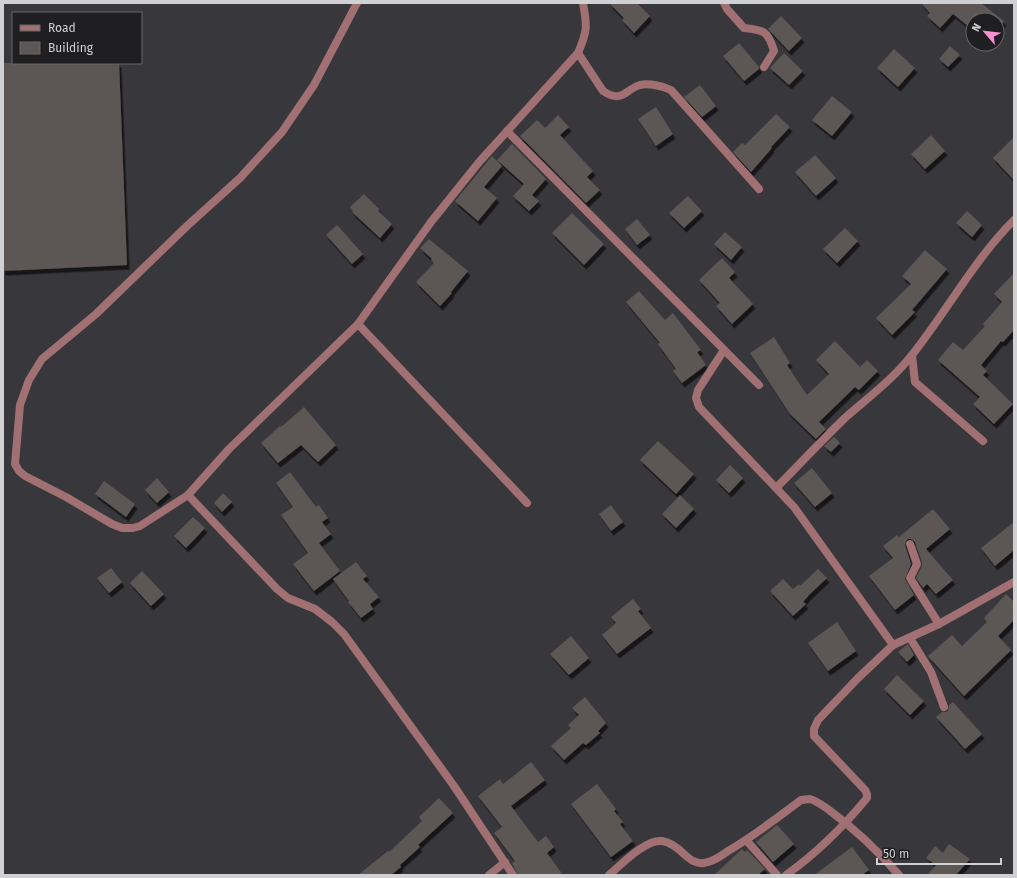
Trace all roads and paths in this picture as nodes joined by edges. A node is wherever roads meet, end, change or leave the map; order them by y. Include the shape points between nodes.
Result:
1 (357, 3) edge
2 (582, 3) edge
3 (724, 3) edge
4 (578, 53) junction
5 (764, 67) dead end
6 (506, 131) junction
7 (759, 189) dead end
8 (1014, 220) edge
9 (358, 324) junction
10 (724, 350) junction
11 (912, 355) junction
12 (759, 385) dead end
13 (983, 441) dead end
14 (776, 488) junction
15 (188, 496) junction
16 (528, 502) dead end
17 (910, 544) dead end
18 (1014, 582) edge
19 (938, 624) junction
20 (910, 638) junction
21 (894, 645) junction
22 (944, 707) dead end
23 (847, 823) junction
24 (746, 840) junction
25 (505, 862) junction
26 (489, 875) edge
27 (513, 875) edge
28 (609, 875) edge
29 (777, 875) edge
30 (786, 875) edge
31 (899, 875) edge

1 - 15 street via 314,85 282,132 240,178 96,314 42,359 29,380 20,405 15,464 19,471 112,524 122,528 140,526
2 - 4 street via 587,26
3 - 5 street via 744,28 760,30 770,37 774,51
4 - 6 street
4 - 7 street via 603,91 608,94 623,96 642,85 671,90
6 - 9 street via 431,222
6 - 10 street
8 - 11 street via 968,276
9 - 15 street via 235,444
9 - 16 street
10 - 12 street
10 - 14 street via 698,390 697,402
11 - 13 street via 915,382
11 - 14 street
14 - 21 street via 794,507
15 - 25 street via 277,589 288,598 315,609 344,634 454,786
17 - 19 street via 917,564 910,578
18 - 19 street
19 - 20 street
20 - 21 street
20 - 22 street via 931,672
21 - 23 street via 818,720 814,729 814,736 867,794 867,798
23 - 24 street via 812,800 801,800
23 - 30 street via 808,859
23 - 31 street via 878,851
24 - 28 street via 714,860 698,864 679,849 663,841 656,841 640,849
24 - 29 street
25 - 26 street
25 - 27 street

